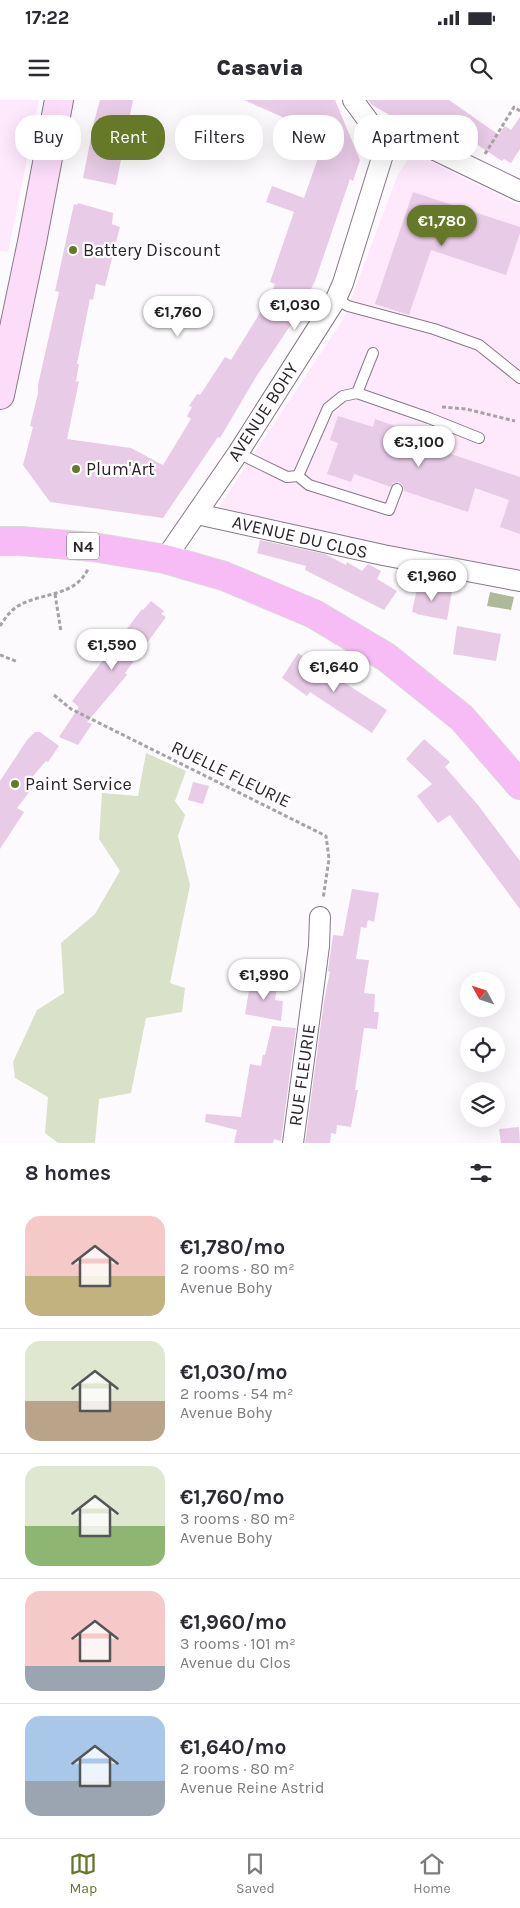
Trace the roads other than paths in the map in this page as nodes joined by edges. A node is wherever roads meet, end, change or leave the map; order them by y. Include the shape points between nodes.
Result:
1 (59, 100) edge
2 (353, 100) edge
3 (364, 115) edge
4 (381, 160) edge
5 (455, 160) edge
6 (520, 191) edge
7 (336, 300) junction
8 (373, 353) dead end
9 (520, 378) edge
10 (357, 393) junction
11 (0, 395) edge
12 (479, 438) dead end
13 (238, 453) junction
14 (298, 476) junction
15 (396, 488) dead end
16 (197, 514) junction
17 (0, 541) edge
18 (165, 559) junction
19 (520, 581) edge
20 (520, 785) edge
21 (320, 917) road end
22 (292, 1143) edge

1 - 11 main road
2 - 3 street
4 - 7 street, AVENUE BOHY
5 - 6 street
7 - 9 lane via 479,345
7 - 13 street, AVENUE BOHY
8 - 10 lane
10 - 12 lane
10 - 14 lane via 343,396 328,408
13 - 14 lane via 287,478
13 - 16 street, AVENUE BOHY
14 - 15 lane via 309,485 389,510
16 - 18 street, AVENUE BOHY
16 - 19 street, AVENUE DU CLOS
17 - 18 main road, N4 via 93,547
18 - 20 main road, N4 via 224,576 305,610 386,657 462,718
21 - 22 street, RUE FLEURIE via 319,946

